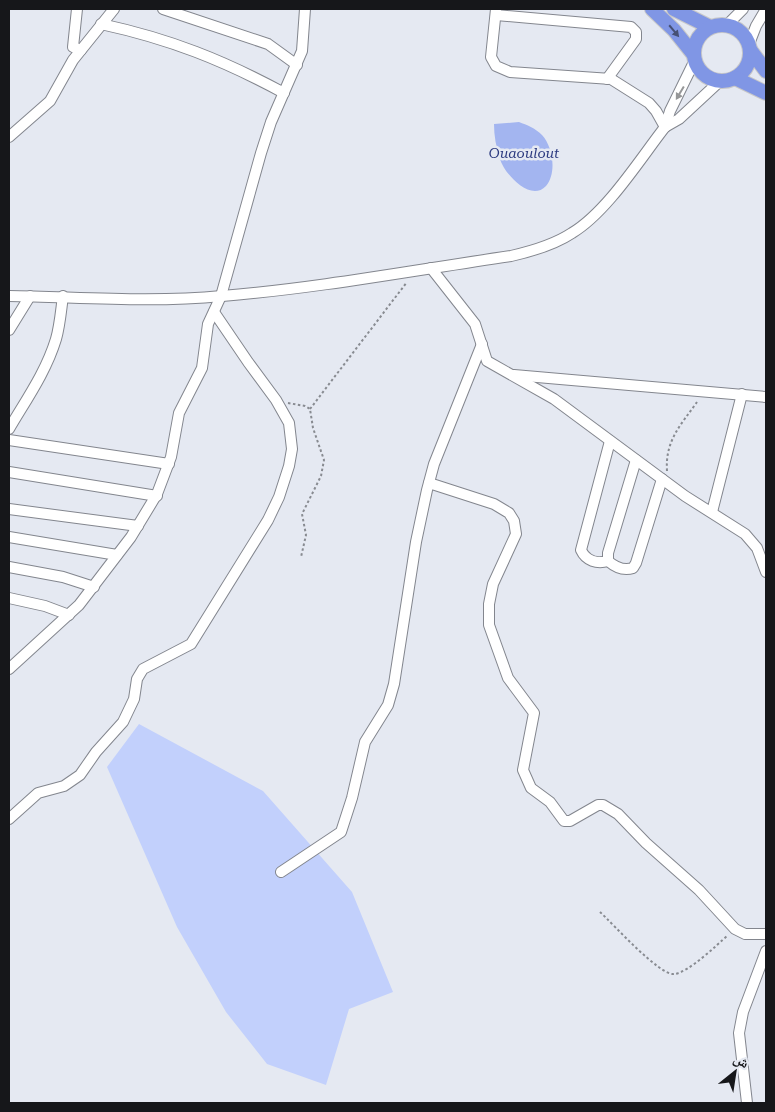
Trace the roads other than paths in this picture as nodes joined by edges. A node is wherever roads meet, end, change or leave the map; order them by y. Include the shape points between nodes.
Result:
1 (77, 9) edge
2 (114, 9) edge
3 (163, 9) edge
4 (305, 9) edge
5 (652, 9) edge
6 (674, 9) edge
7 (743, 9) edge
8 (766, 9) edge
9 (496, 12) edge
10 (102, 24) junction
11 (727, 25) junction
12 (710, 27) junction
13 (750, 48) junction
14 (81, 50) junction
15 (695, 58) junction
16 (297, 65) junction
17 (766, 71) edge
18 (735, 78) junction
19 (607, 79) junction
20 (720, 81) junction
21 (284, 93) junction
22 (766, 93) edge
23 (665, 126) junction
24 (9, 137) edge
25 (431, 268) junction
26 (9, 296) edge
27 (30, 296) junction
28 (63, 296) junction
29 (221, 296) junction
30 (214, 312) junction
31 (9, 330) edge
32 (482, 344) junction
33 (511, 375) junction
34 (742, 394) junction
35 (766, 397) edge
36 (9, 429) edge
37 (9, 440) edge
38 (610, 441) junction
39 (636, 460) junction
40 (169, 464) junction
41 (9, 472) edge
42 (665, 481) junction
43 (429, 483) junction
44 (156, 496) junction
45 (9, 508) edge
46 (712, 512) junction
47 (138, 526) junction
48 (9, 537) edge
49 (117, 555) junction
50 (608, 561) junction
51 (9, 567) edge
52 (766, 572) edge
53 (94, 587) junction
54 (9, 598) edge
55 (69, 615) junction
56 (9, 669) edge
57 (9, 819) edge
58 (281, 872) dead end
59 (766, 934) edge
60 (766, 951) edge
61 (747, 1103) edge

1 - 14 street via 73,45
2 - 10 street
3 - 16 street via 268,44
4 - 16 street via 304,38
5 -> 15 highway via 674,30
6 - 12 highway
7 - 11 street
8 - 13 street via 756,26
9 - 19 street via 491,57 496,66 510,72
9 - 19 street via 631,27 636,32 636,39
10 - 14 street
10 - 21 street via 180,44
11 - 12 highway
11 - 13 highway via 743,34
12 - 15 highway via 700,36
13 - 17 highway
13 - 18 highway via 748,64
14 - 24 street via 50,101
15 - 20 highway via 702,72
15 -> 23 street
16 - 21 street
18 - 20 highway
18 - 22 highway
19 - 23 street via 649,103
20 - 23 street via 679,119
21 - 29 street via 261,153
23 - 25 street via 605,204 574,232 553,244 526,253
25 - 29 street via 332,284
25 - 32 street via 475,324
26 - 27 street
27 - 28 street
27 - 31 street
28 - 29 street
28 - 36 street via 49,358
29 - 30 street
30 - 40 street via 206,332 202,368 179,413
30 - 57 street via 286,414 292,449 284,482 268,520 194,639 186,647 143,669 123,722 80,775 64,786 38,792
32 - 33 street via 487,361
32 - 43 street
33 - 34 street
33 - 38 street via 554,399
34 - 35 street
34 - 46 street
37 - 40 street
38 - 39 street
38 - 50 street via 581,550 591,560
39 - 42 street
39 - 50 street
40 - 44 street
41 - 44 street
42 - 46 street
42 - 50 street via 633,568 620,568
43 - 58 street via 388,705 365,742 341,832
43 - 59 street via 494,504 514,520 516,534 493,584 489,625 508,678 534,713 523,760 524,775 531,788 550,802 564,821 570,821 598,805 610,807 735,929 745,934
44 - 47 street
45 - 47 street
46 - 52 street via 752,542
47 - 49 street
48 - 49 street
49 - 53 street
51 - 53 street via 63,577
53 - 55 street
54 - 55 street
55 - 56 street
60 - 61 street via 743,1012 739,1033

